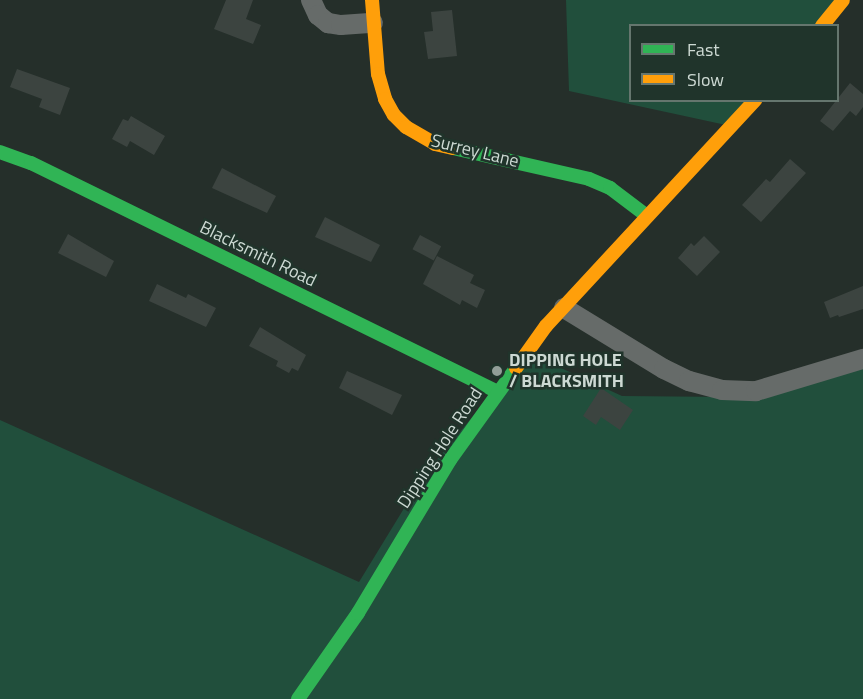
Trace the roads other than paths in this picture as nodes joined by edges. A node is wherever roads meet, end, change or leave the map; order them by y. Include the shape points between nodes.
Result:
1 (311, 0) edge
2 (372, 0) edge
3 (843, 0) edge
4 (373, 23) junction
5 (824, 24) edge
6 (753, 102) edge
7 (0, 152) edge
8 (647, 216) junction
9 (564, 308) junction
10 (863, 359) edge
11 (498, 392) junction
12 (298, 699) edge

1 - 4 street via 318,15 328,22
2 - 4 street, Surrey Lane
3 - 5 street
4 - 8 street, Surrey Lane via 378,74 385,99 406,127 435,144 589,179 610,188
6 - 8 street, Dipping Hole Road
7 - 11 street, Blacksmith Road via 31,163
8 - 9 street, Dipping Hole Road
9 - 10 street via 664,369 722,390 756,392
9 - 11 street, Dipping Hole Road
11 - 12 street, Dipping Hole Road via 450,459 364,603

